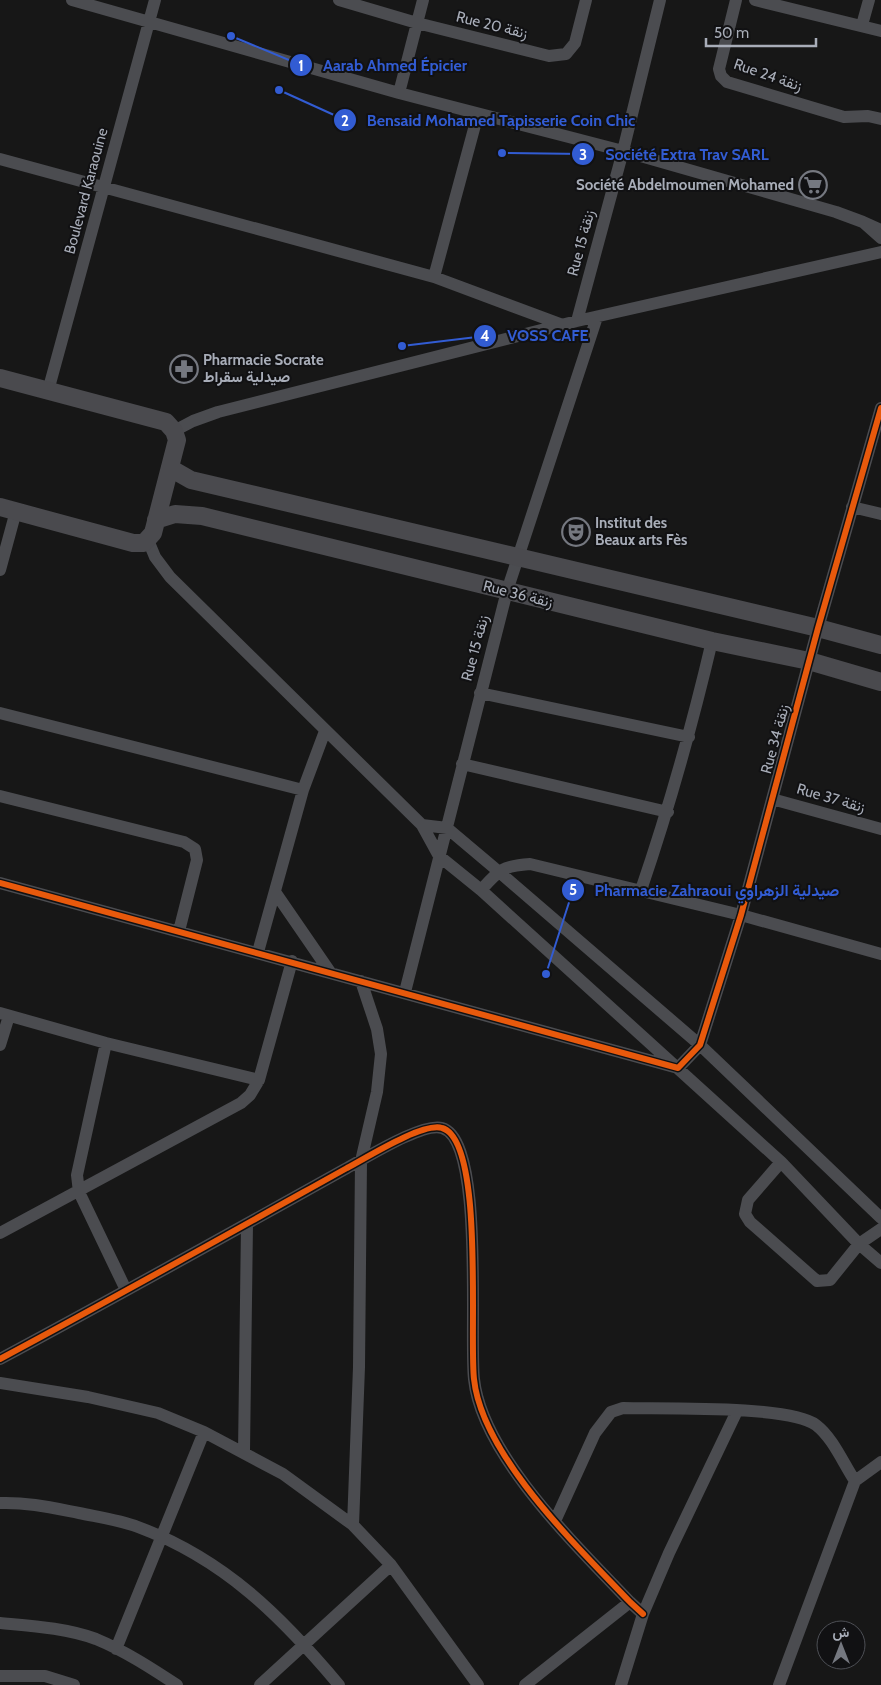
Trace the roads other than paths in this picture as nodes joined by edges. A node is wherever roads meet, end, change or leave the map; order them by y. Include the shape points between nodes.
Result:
1 (72, 0) edge
2 (156, 0) edge
3 (340, 0) edge
4 (423, 0) edge
5 (586, 0) edge
6 (660, 0) edge
7 (736, 0) edge
8 (755, 0) edge
9 (869, 0) edge
10 (802, 5) edge
11 (150, 20) junction
12 (417, 24) junction
13 (862, 25) junction
14 (881, 31) edge
15 (399, 93) junction
16 (478, 114) junction
17 (881, 119) edge
18 (623, 151) junction
19 (0, 159) edge
20 (104, 186) junction
21 (863, 222) junction
22 (881, 230) edge
23 (881, 238) edge
24 (881, 252) edge
25 (434, 277) junction
26 (597, 317) junction
27 (577, 321) junction
28 (563, 325) junction
29 (0, 378) edge
30 (48, 390) junction
31 (881, 408) edge
32 (174, 430) junction
33 (170, 468) junction
34 (852, 507) junction
35 (8, 509) edge
36 (881, 514) edge
37 (156, 520) junction
38 (148, 540) junction
39 (518, 558) junction
40 (0, 570) edge
41 (507, 591) junction
42 (818, 628) junction
43 (712, 641) junction
44 (881, 645) edge
45 (809, 661) junction
46 (881, 682) edge
47 (480, 693) junction
48 (0, 713) edge
49 (325, 731) junction
50 (689, 737) junction
51 (462, 764) junction
52 (303, 790) junction
53 (0, 796) edge
54 (772, 798) junction
55 (668, 812) junction
56 (422, 825) junction
57 (447, 828) junction
58 (881, 829) edge
59 (439, 856) junction
60 (498, 871) junction
61 (0, 883) edge
62 (481, 890) junction
63 (641, 890) junction
64 (275, 892) junction
65 (740, 915) junction
66 (179, 931) junction
67 (258, 952) junction
68 (881, 954) edge
69 (292, 961) junction
70 (330, 972) junction
71 (361, 981) junction
72 (405, 992) junction
73 (4, 1014) edge
74 (106, 1043) junction
75 (0, 1045) edge
76 (700, 1045) junction
77 (678, 1068) junction
78 (258, 1080) junction
79 (361, 1161) junction
80 (781, 1162) junction
81 (79, 1192) junction
82 (881, 1218) edge
83 (247, 1224) junction
84 (881, 1229) edge
85 (0, 1233) edge
86 (859, 1244) junction
87 (881, 1263) edge
88 (126, 1290) junction
89 (0, 1359) edge
90 (0, 1383) edge
91 (737, 1411) junction
92 (204, 1432) junction
93 (244, 1452) junction
94 (881, 1462) edge
95 (855, 1481) junction
96 (0, 1503) edge
97 (555, 1521) junction
98 (353, 1525) junction
99 (162, 1537) junction
100 (391, 1564) junction
101 (630, 1602) junction
102 (644, 1614) junction
103 (0, 1623) edge
104 (304, 1644) junction
105 (116, 1649) junction
106 (0, 1676) edge
107 (74, 1685) edge
108 (177, 1685) edge
109 (260, 1685) edge
110 (338, 1685) edge
111 (478, 1685) edge
112 (525, 1685) edge
113 (621, 1685) edge
114 (779, 1685) edge

1 - 11 street
2 - 11 street, Boulevard Karaouine
3 - 12 street, Rue 20 زنقة
4 - 12 street
5 - 12 street, Rue 20 زنقة via 575,43 566,54 549,56
6 - 18 street, Rue 15 زنقة
7 - 17 street, Rue 24 زنقة via 719,69 727,82 844,117
8 - 10 street
9 - 13 street
10 - 13 street
11 - 15 street
11 - 20 street, Boulevard Karaouine
12 - 15 street
13 - 14 street
15 - 16 street
16 - 18 street
16 - 25 street
18 - 21 street
18 - 27 street, Rue 15 زنقة
19 - 20 street
20 - 25 street
20 - 30 street, Boulevard Karaouine
21 - 22 street
21 - 23 street
24 - 26 street
25 - 28 street
26 - 27 street
26 - 39 street, Rue 15 زنقة
27 - 28 street
28 - 32 street via 218,412
29 - 30 street
30 - 32 street via 166,422
31 - 34 street, Rue 34 زنقة
32 - 33 street via 176,440
33 - 37 street
33 - 39 street via 191,480
34 - 36 street
34 - 42 street, Rue 34 زنقة
35 - 38 street via 133,543
35 - 40 street
37 - 38 street
37 - 41 street, Rue 36 زنقة via 175,514 193,514
38 - 49 street via 155,557 170,577
39 - 41 street, Rue 15 زنقة
39 - 42 street
41 - 43 street, Rue 36 زنقة
41 - 47 street, Rue 15 زنقة
42 - 44 street
42 - 45 street, Rue 34 زنقة
43 - 45 street, Rue 36 زنقة
43 - 50 street
45 - 46 street, Rue 36 زنقة
45 - 54 street, Rue 34 زنقة
47 - 50 street
47 - 51 street, Rue 15 زنقة
48 - 52 street
49 - 52 street
49 - 56 street
50 - 55 street
51 - 55 street
51 - 57 street, Rue 15 زنقة
52 - 64 street
53 - 66 street via 184,842 195,848 197,860
54 - 58 street, Rue 37 زنقة
54 - 65 street, Rue 34 زنقة
55 - 63 street
56 - 57 street
56 - 59 street
57 - 59 street, Rue 15 زنقة
57 - 60 street
59 - 62 street
59 - 72 street, Rue 15 زنقة
60 - 62 street
60 - 63 street via 530,864
60 - 76 street
61 - 66 street
62 - 77 street
63 - 65 street
64 - 67 street
64 - 70 street
65 - 68 street
65 - 76 street, Rue 34 زنقة
66 - 67 street
67 - 69 street
69 - 70 street
69 - 78 street
70 - 71 street
71 - 72 street
71 - 79 street via 377,1029 381,1054 377,1092
72 - 77 street
73 - 74 street
73 - 75 street
74 - 78 street
74 - 81 street via 77,1175
76 - 77 street, Rue 34 زنقة
76 - 82 street
77 - 80 street
78 - 81 street via 241,1103
79 - 83 street
79 - 97 street via 423,1129 435,1126 451,1133 466,1166 472,1203 471,1344 474,1383 482,1410 500,1447 541,1507
79 - 98 street via 359,1367
80 - 86 street
80 - 86 street via 748,1200 745,1214 750,1222 817,1281 824,1282 835,1276
81 - 85 street
81 - 88 street
83 - 88 street
83 - 93 street
84 - 86 street
86 - 87 street
88 - 89 street
90 - 92 street via 121,1403 158,1413
91 - 95 street via 798,1417 815,1424 828,1437
91 - 97 street via 623,1408 611,1412 595,1433
91 - 102 street via 692,1502
92 - 93 street
92 - 99 street
93 - 98 street via 283,1474
94 - 95 street
95 - 114 street
96 - 99 street via 34,1504 98,1517 137,1526
97 - 101 street
98 - 100 street
99 - 104 street via 186,1548 238,1581
99 - 105 street
100 - 104 street
100 - 111 street
101 - 102 street
101 - 112 street
102 - 113 street
103 - 105 street via 44,1627 95,1639
104 - 109 street
104 - 110 street
105 - 108 street
106 - 107 street via 45,1676

